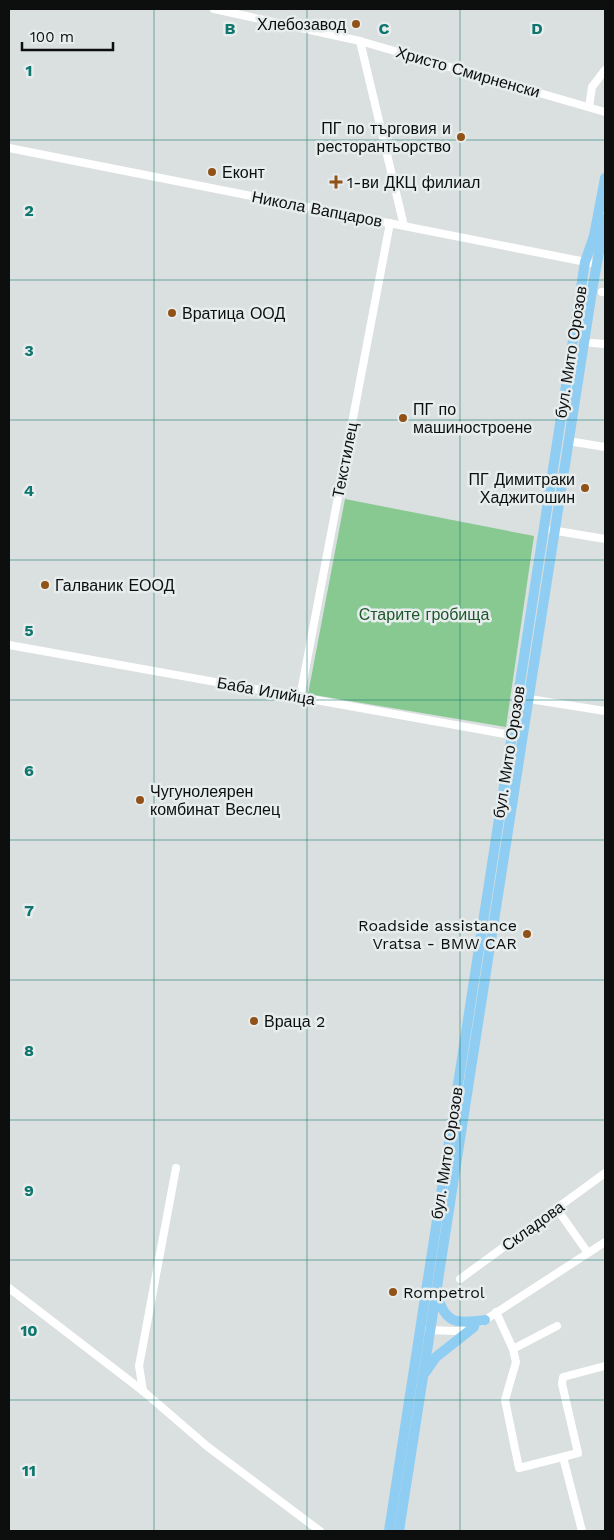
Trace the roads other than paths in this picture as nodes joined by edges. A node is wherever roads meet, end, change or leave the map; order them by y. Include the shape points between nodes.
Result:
1 (214, 9) edge
2 (360, 41) junction
3 (605, 70) edge
4 (589, 107) junction
5 (605, 112) edge
6 (9, 148) edge
7 (605, 178) edge
8 (605, 219) edge
9 (390, 223) junction
10 (404, 226) junction
11 (585, 262) junction
12 (596, 264) junction
13 (592, 343) dead end
14 (605, 344) edge
15 (568, 441) junction
16 (605, 447) edge
17 (544, 529) junction
18 (554, 530) junction
19 (605, 539) edge
20 (9, 645) edge
21 (300, 697) junction
22 (518, 697) junction
23 (528, 699) junction
24 (605, 711) edge
25 (517, 736) junction
26 (176, 1168) dead end
27 (605, 1174) edge
28 (557, 1209) junction
29 (605, 1242) edge
30 (588, 1253) junction
31 (460, 1279) dead end
32 (9, 1288) edge
33 (436, 1289) junction
34 (496, 1312) junction
35 (485, 1320) junction
36 (557, 1326) dead end
37 (474, 1327) junction
38 (425, 1329) junction
39 (513, 1349) junction
40 (605, 1366) edge
41 (423, 1376) junction
42 (143, 1391) junction
43 (562, 1457) junction
44 (320, 1531) edge
45 (389, 1531) edge
46 (399, 1531) edge
47 (582, 1531) edge

1 - 2 street, Христо Смирненски
2 - 4 street, Христо Смирненски
2 - 10 street
3 - 4 street via 592,87
4 - 5 street, Христо Смирненски
6 - 9 street, Никола Вапцаров
7 - 11 main road, бул. Мито Орозов via 594,236
8 - 12 main road, бул. Мито Орозов
9 - 10 street, Никола Вапцаров
9 - 21 street, Текстилец
10 - 11 street, Никола Вапцаров
11 - 12 street, Никола Вапцаров
11 - 17 main road, бул. Мито Орозов
12 - 15 main road, бул. Мито Орозов
13 - 14 street
15 - 16 street
15 - 18 main road, бул. Мито Орозов
17 - 18 street
17 - 22 main road, бул. Мито Орозов
18 - 19 street
18 - 23 main road, бул. Мито Орозов
20 - 21 street, Баба Илийца
21 - 25 street, Баба Илийца
22 - 23 street
22 - 25 main road, бул. Мито Орозов
23 - 24 street
23 - 25 main road, бул. Мито Орозов
25 - 33 main road, бул. Мито Орозов
25 - 38 main road, бул. Мито Орозов
26 - 42 street via 139,1366
27 - 28 street, Складова
28 - 30 street
28 - 31 street, Складова
29 - 30 street
30 - 34 street
32 - 42 street
33 - 35 main road via 444,1312 452,1320
33 - 38 main road, бул. Мито Орозов
34 - 35 street
34 - 39 street
35 - 37 street
36 - 39 street
37 - 38 street via 457,1331
37 - 41 main road via 436,1357
38 - 41 main road
38 - 45 main road
39 - 43 street via 516,1362 505,1400 519,1468
40 - 43 street via 563,1377 578,1453
41 - 46 main road
42 - 44 street via 208,1447
43 - 47 street

